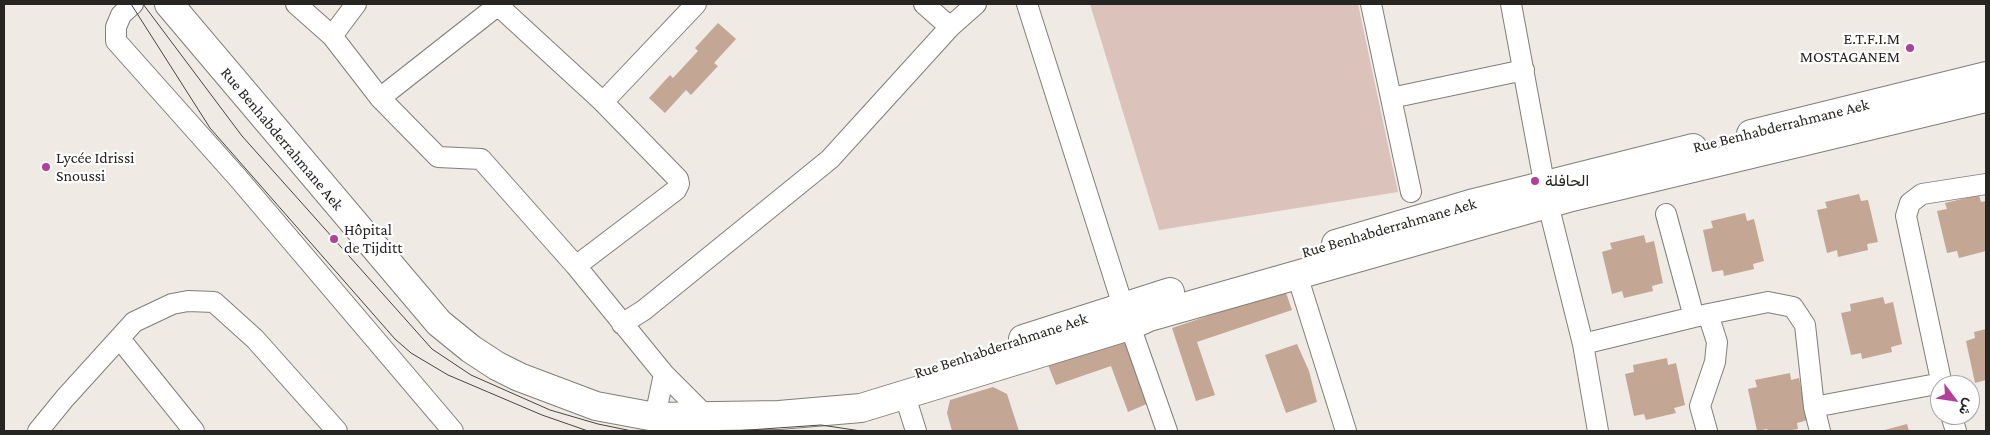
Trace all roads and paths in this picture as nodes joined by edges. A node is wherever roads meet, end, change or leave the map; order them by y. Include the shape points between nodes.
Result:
1 (133, 4) edge
2 (169, 4) edge
3 (296, 4) edge
4 (356, 4) edge
5 (696, 4) edge
6 (924, 4) edge
7 (976, 4) edge
8 (1027, 4) edge
9 (1371, 4) edge
10 (1511, 4) edge
11 (950, 27) junction
12 (332, 36) junction
13 (1524, 70) junction
14 (1986, 76) edge
15 (380, 98) junction
16 (1391, 98) junction
17 (1986, 98) edge
18 (603, 102) junction
19 (1986, 184) edge
20 (1411, 192) dead end
21 (1546, 194) junction
22 (1666, 214) dead end
23 (576, 266) junction
24 (1297, 275) junction
25 (1126, 316) junction
26 (1701, 316) junction
27 (622, 324) junction
28 (120, 339) junction
29 (1583, 344) junction
30 (664, 374) junction
31 (1940, 375) edge
32 (1930, 386) edge
33 (905, 396) junction
34 (1814, 407) junction
35 (705, 415) junction
36 (655, 417) junction
37 (787, 419) edge
38 (447, 429) edge
39 (38, 431) edge
40 (194, 431) edge
41 (337, 431) edge
42 (916, 431) edge
43 (1166, 431) edge
44 (1346, 431) edge
45 (1598, 431) edge
46 (1707, 431) edge
47 (1820, 431) edge

1 - 38 street via 121,15 116,27 116,41 238,178
2 - 36 main road, Rue Benhabderrahmane Aek via 439,323 484,357 519,377 596,406
3 - 12 street
4 - 12 street
5 - 18 street
6 - 11 street
7 - 11 street
8 - 25 street
9 - 16 street
10 - 13 street
11 - 27 street via 830,159 644,310
12 - 15 street
13 - 16 street
13 - 21 street
14 - 21 main road, Rue Benhabderrahmane Aek
15 - 18 street via 498,8
15 - 23 street via 438,157 481,159
16 - 20 street
17 - 21 main road, Rue Benhabderrahmane Aek via 1726,159
18 - 23 street via 678,179 679,184 676,190
19 - 31 street via 1922,194 1910,203 1906,216
21 - 24 main road, Rue Benhabderrahmane Aek
21 - 25 main road, Rue Benhabderrahmane Aek
21 - 29 street
22 - 26 street
23 - 27 street
24 - 25 main road, Rue Benhabderrahmane Aek via 1149,317
24 - 44 street
25 - 33 main road, Rue Benhabderrahmane Aek
25 - 37 main road, Rue Benhabderrahmane Aek
25 - 43 street
26 - 29 street
26 - 34 street via 1768,302 1793,307 1805,325
26 - 46 street via 1717,342 1715,362 1700,406
27 - 30 street
28 - 39 street
28 - 40 street
28 - 41 street via 134,322 172,304 214,302 255,339
29 - 45 street
30 - 35 street
30 - 36 street
32 - 34 street
33 - 37 main road, Rue Benhabderrahmane Aek via 861,408
33 - 42 street
34 - 47 street
35 - 36 main road, Rue Benhabderrahmane Aek
35 - 37 main road, Rue Benhabderrahmane Aek

